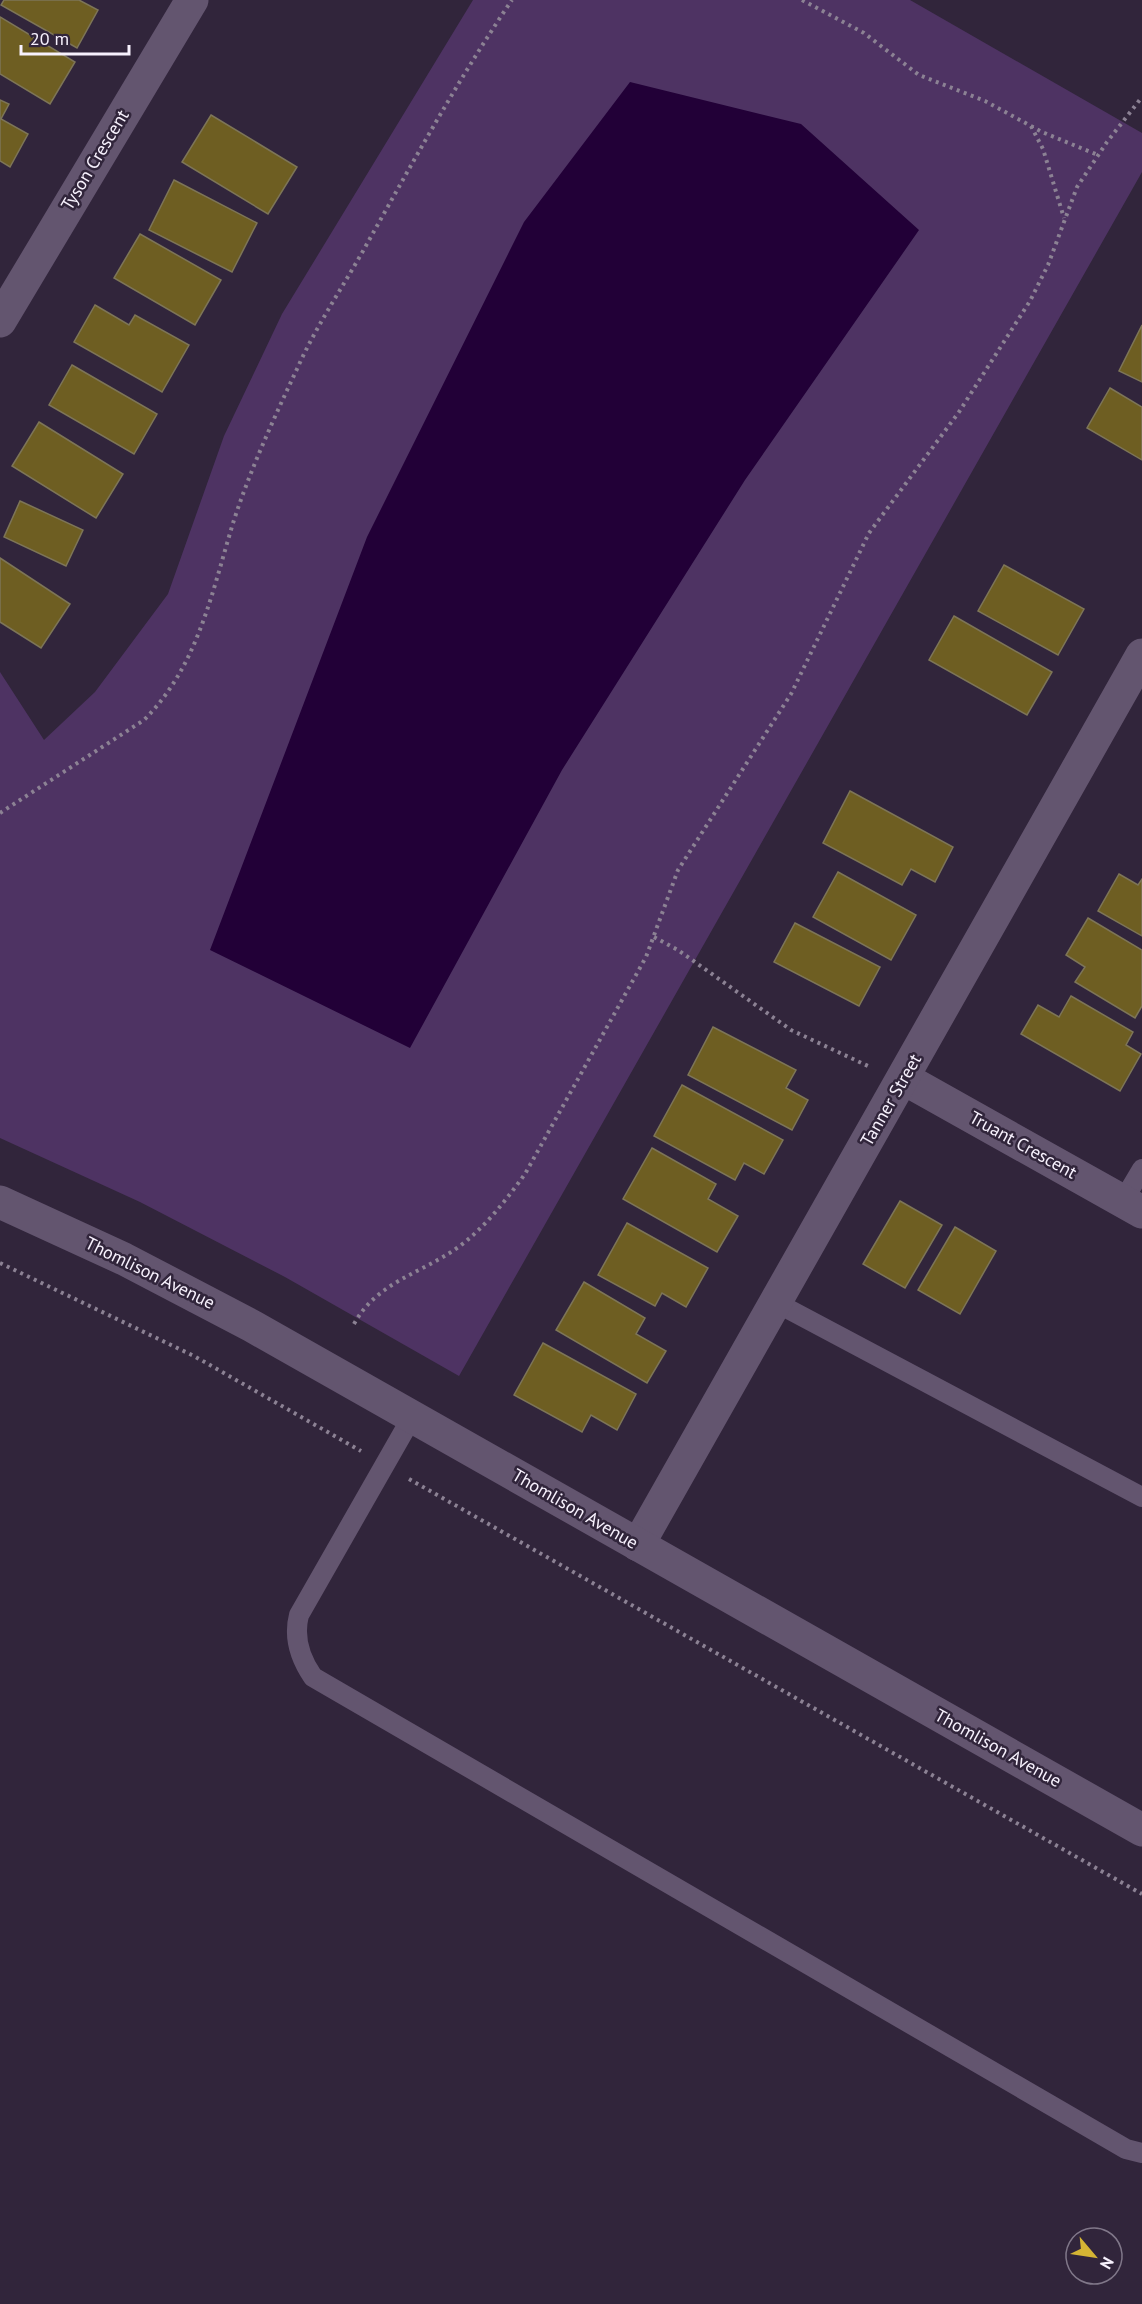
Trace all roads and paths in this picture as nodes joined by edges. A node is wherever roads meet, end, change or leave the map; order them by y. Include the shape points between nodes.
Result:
1 (192, 0) edge
2 (512, 0) edge
3 (802, 0) edge
4 (1142, 97) edge
5 (1031, 126) junction
6 (1098, 155) junction
7 (1064, 219) junction
8 (0, 321) edge
9 (1142, 655) edge
10 (0, 813) edge
11 (654, 937) junction
12 (903, 1078) junction
13 (1142, 1169) edge
14 (0, 1202) edge
15 (1133, 1207) edge
16 (0, 1263) edge
17 (775, 1302) junction
18 (354, 1324) dead end
19 (412, 1417) junction
20 (386, 1465) junction
21 (1142, 1497) edge
22 (638, 1545) junction
23 (1142, 1830) edge
24 (1142, 1894) edge
25 (1142, 2154) edge

1 - 8 street, Tyson Crescent
2 - 10 path via 454,90 312,337 247,485 211,603 174,685 144,720
3 - 5 path via 864,33 920,75 985,101
4 - 6 path
5 - 6 path
5 - 7 path via 1043,149
6 - 7 path via 1077,187
7 - 11 path via 1030,301 959,412 869,533 796,684 678,870
9 - 12 street, Tanner Street
11 - 12 path via 791,1030 860,1063
11 - 18 path via 629,990 507,1199 457,1248 380,1292 367,1303
12 - 15 street, Truant Crescent
12 - 17 street, Tanner Street
13 - 15 lane
14 - 19 street, Thomlison Avenue via 190,1292
16 - 20 path via 194,1356
17 - 21 lane
17 - 22 street, Tanner Street
19 - 20 lane
19 - 22 street, Thomlison Avenue
20 - 24 path
20 - 25 lane via 299,1615 296,1627 301,1659 313,1677 1126,2149
22 - 23 street, Thomlison Avenue

